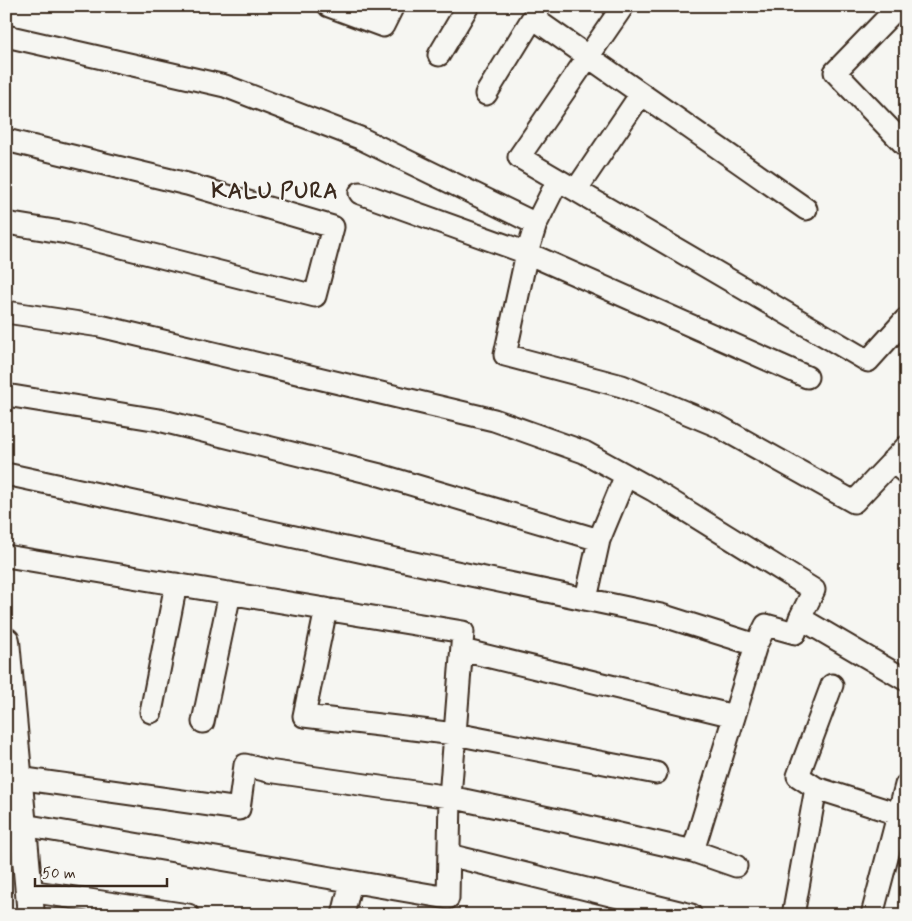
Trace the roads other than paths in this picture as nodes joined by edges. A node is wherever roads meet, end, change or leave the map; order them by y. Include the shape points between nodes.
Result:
1 (329, 6) edge
2 (393, 6) edge
3 (468, 6) edge
4 (623, 6) edge
5 (899, 6) edge
6 (536, 12) edge
7 (6, 36) edge
8 (439, 55) dead end
9 (588, 57) junction
10 (486, 94) dead end
11 (641, 94) junction
12 (6, 140) edge
13 (906, 146) edge
14 (567, 185) junction
15 (360, 193) dead end
16 (806, 209) dead end
17 (6, 223) edge
18 (536, 224) junction
19 (527, 252) junction
20 (6, 312) edge
21 (906, 319) edge
22 (807, 377) dead end
23 (6, 395) edge
24 (901, 460) edge
25 (6, 474) edge
26 (626, 475) junction
27 (599, 540) junction
28 (6, 556) edge
29 (176, 584) junction
30 (230, 593) junction
31 (586, 599) junction
32 (326, 610) junction
33 (800, 618) junction
34 (6, 641) edge
35 (756, 645) junction
36 (462, 650) junction
37 (906, 680) edge
38 (832, 685) dead end
39 (151, 712) dead end
40 (734, 716) junction
41 (203, 722) dead end
42 (455, 734) junction
43 (656, 773) dead end
44 (18, 778) junction
45 (906, 785) edge
46 (816, 788) junction
47 (450, 797) junction
48 (898, 814) junction
49 (14, 823) edge
50 (693, 851) junction
51 (449, 855) junction
52 (736, 866) dead end
53 (351, 882) junction
54 (30, 903) edge
55 (447, 907) edge
56 (181, 914) edge
57 (343, 915) edge
58 (691, 915) edge
59 (793, 915) edge
60 (872, 915) edge

1 - 2 street via 383,26
3 - 8 street
4 - 9 street
5 - 13 street via 835,72
6 - 9 street
6 - 10 street
7 - 18 street via 225,86 360,138
9 - 11 street
9 - 14 street via 519,157
11 - 14 street
11 - 16 street
12 - 17 street via 187,184 333,227 315,296 67,232
14 - 18 street
14 - 21 street via 868,362
15 - 19 street
18 - 19 street
19 - 22 street
19 - 24 street via 505,355 622,386 718,426 854,502
20 - 26 street via 100,326 494,420 584,452
23 - 27 street via 159,420 380,475
25 - 31 street
26 - 27 street
26 - 33 street via 814,590
27 - 31 street
28 - 29 street
29 - 30 street
29 - 39 street
30 - 32 street
30 - 41 street
31 - 35 street via 661,615
32 - 36 street via 464,632
32 - 42 street via 304,716
33 - 35 street via 795,633 766,625
33 - 37 street
34 - 44 street
35 - 40 street
36 - 40 street
36 - 42 street
38 - 46 street via 798,776
40 - 50 street
42 - 43 street
42 - 47 street
44 - 47 street via 238,809 245,765
44 - 49 street
45 - 48 street
46 - 48 street
46 - 59 street
47 - 50 street
47 - 51 street
48 - 60 street
49 - 53 street
49 - 54 street
50 - 52 street
51 - 55 street
51 - 58 street
53 - 55 street
53 - 57 street
54 - 56 street

